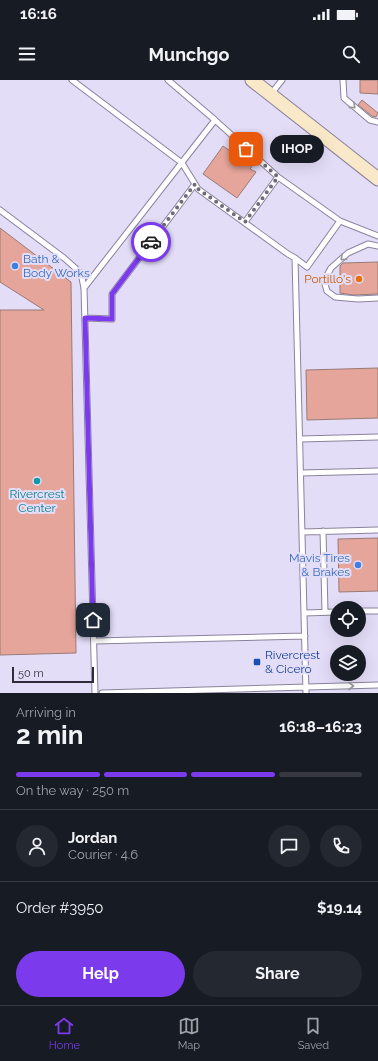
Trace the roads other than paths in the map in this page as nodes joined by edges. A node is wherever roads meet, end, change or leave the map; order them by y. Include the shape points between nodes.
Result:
1 (72, 80) edge
2 (168, 80) edge
3 (252, 80) edge
4 (282, 80) edge
5 (343, 80) edge
6 (271, 95) junction
7 (214, 120) junction
8 (378, 122) edge
9 (182, 163) junction
10 (278, 177) junction
11 (378, 179) edge
12 (195, 184) junction
13 (0, 210) edge
14 (340, 221) junction
15 (245, 222) junction
16 (378, 236) edge
17 (378, 246) edge
18 (295, 258) junction
19 (84, 288) junction
20 (378, 298) edge
21 (85, 318) junction
22 (378, 437) edge
23 (300, 439) junction
24 (378, 471) edge
25 (301, 473) junction
26 (378, 530) edge
27 (323, 531) junction
28 (302, 532) junction
29 (366, 611) edge
30 (378, 611) edge
31 (325, 612) junction
32 (330, 612) edge
33 (304, 613) junction
34 (305, 636) junction
35 (94, 641) junction
36 (378, 685) edge
37 (306, 687) junction
38 (95, 693) edge
39 (102, 693) edge
40 (306, 693) edge

1 - 9 lane
2 - 7 lane
3 - 6 main road
4 - 6 lane
5 -> 8 lane via 344,98 370,120
6 - 11 main road
7 - 9 lane
7 - 10 lane
9 - 12 lane
9 - 19 lane
10 - 14 lane
10 - 15 lane
12 - 15 lane via 198,189
12 - 21 lane via 112,294 112,319
13 - 19 lane via 81,273
14 - 16 lane
14 - 18 lane via 306,267
15 - 18 lane
17 -> 20 lane via 368,244 348,253 331,268 324,281 327,292 335,297
18 - 23 lane
19 - 21 lane
21 - 35 lane
22 - 23 lane
23 - 25 lane
24 - 25 lane
25 - 28 lane
26 - 27 lane
27 - 28 lane
27 - 31 lane
28 - 33 lane
29 - 30 lane
31 - 32 lane
31 - 33 lane
33 - 34 lane
34 - 35 lane
34 - 37 lane
35 - 38 lane
37 -> 36 lane
37 - 39 lane
37 - 40 lane

